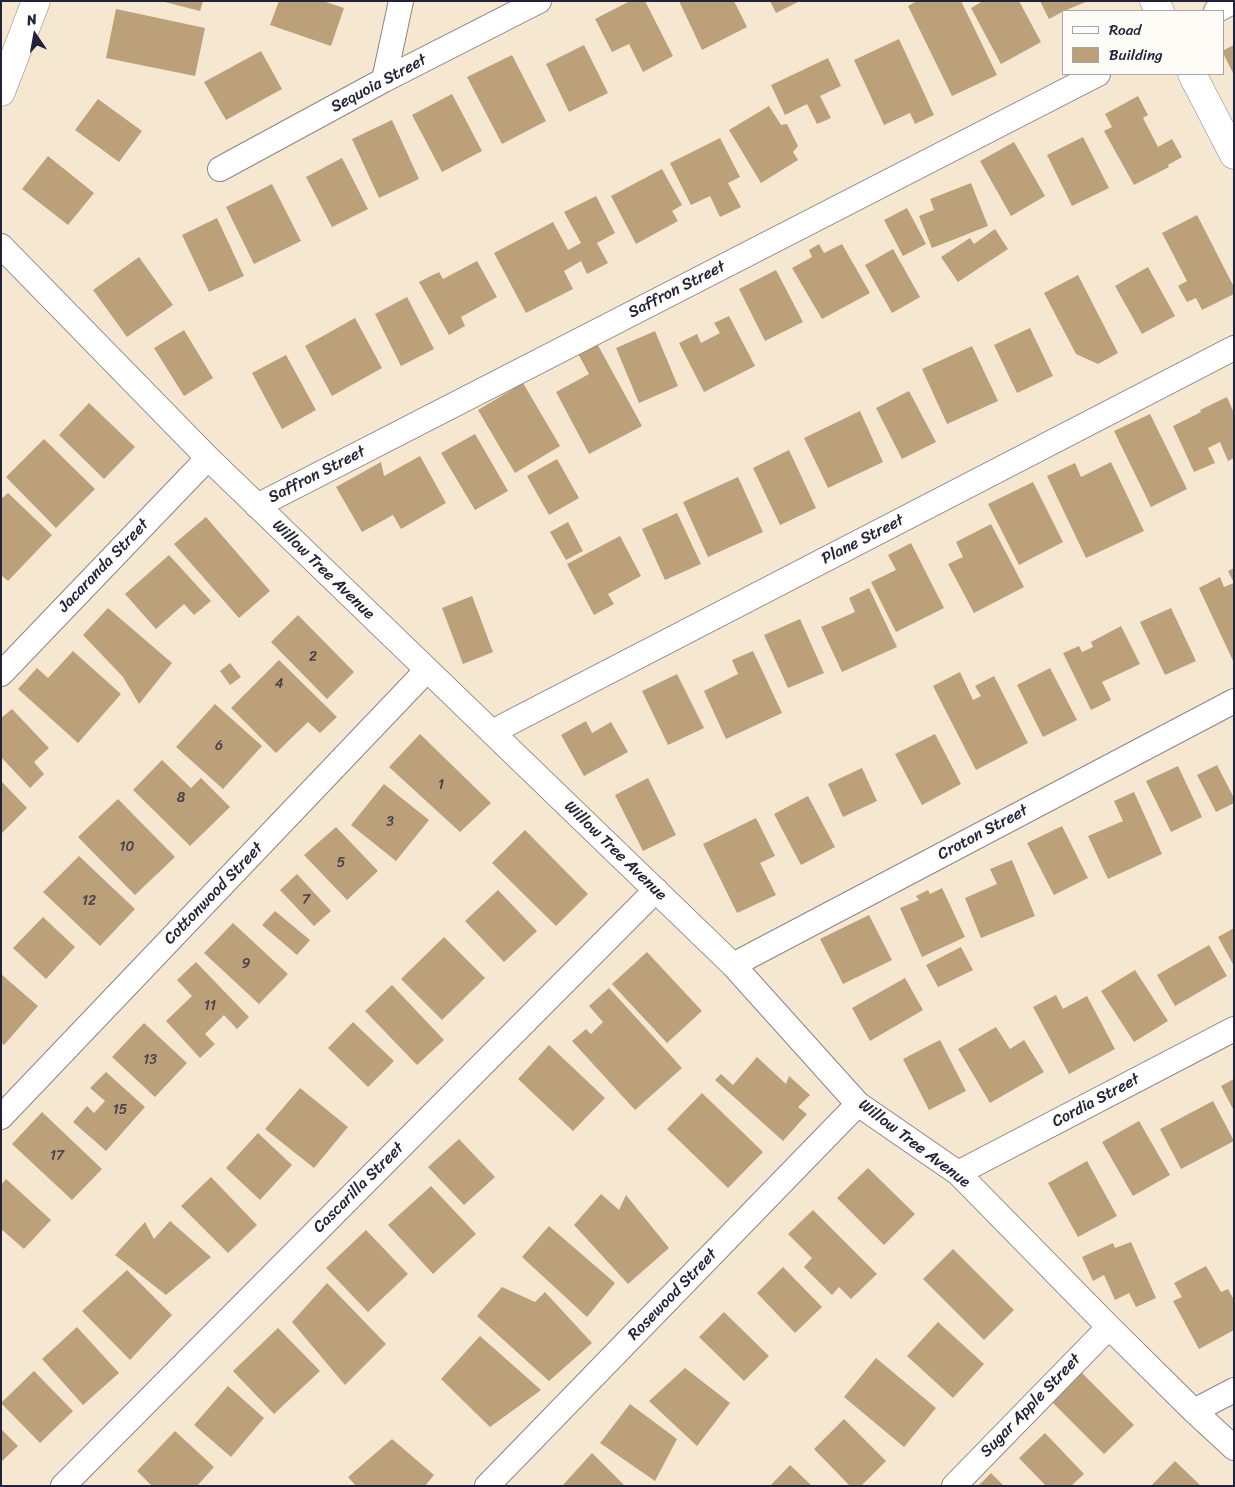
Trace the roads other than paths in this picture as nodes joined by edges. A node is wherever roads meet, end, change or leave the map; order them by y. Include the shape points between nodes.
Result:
1 (36, 1) edge
2 (401, 1) edge
3 (539, 1) edge
4 (1234, 1) edge
5 (1218, 10) edge
6 (1096, 75) edge
7 (1193, 75) edge
8 (384, 80) junction
9 (1, 92) edge
10 (1234, 155) edge
11 (220, 169) dead end
12 (1, 246) edge
13 (1234, 348) edge
14 (208, 458) junction
15 (256, 506) junction
16 (427, 670) junction
17 (1, 674) edge
18 (1234, 701) edge
19 (492, 732) junction
20 (656, 890) junction
21 (733, 965) junction
22 (1234, 1029) edge
23 (858, 1104) junction
24 (1, 1117) edge
25 (958, 1173) junction
26 (1109, 1327) junction
27 (1234, 1390) edge
28 (1194, 1411) junction
29 (1234, 1448) edge
30 (63, 1486) edge
31 (487, 1486) edge
32 (954, 1486) edge

1 - 9 street
2 - 8 street
3 - 8 street, Sequoia Street
4 - 5 street
6 - 15 street, Saffron Street
7 - 10 street
8 - 11 street, Sequoia Street
12 - 14 street, Willow Tree Avenue
13 - 19 street, Plane Street
14 - 15 street, Willow Tree Avenue
14 - 17 street, Jacaranda Street
15 - 16 street, Willow Tree Avenue
16 - 19 street, Willow Tree Avenue
16 - 24 street, Cottonwood Street
18 - 21 street, Croton Street
19 - 20 street, Willow Tree Avenue
20 - 21 street, Willow Tree Avenue
20 - 30 street, Cascarilla Street
21 - 23 street, Willow Tree Avenue
22 - 25 street, Cordia Street
23 - 25 street, Willow Tree Avenue
23 - 31 street, Rosewood Street
25 - 26 street, Willow Tree Avenue
26 - 28 street, Willow Tree Avenue
26 - 32 street, Sugar Apple Street
27 - 28 street
28 - 29 street, Willow Tree Avenue

